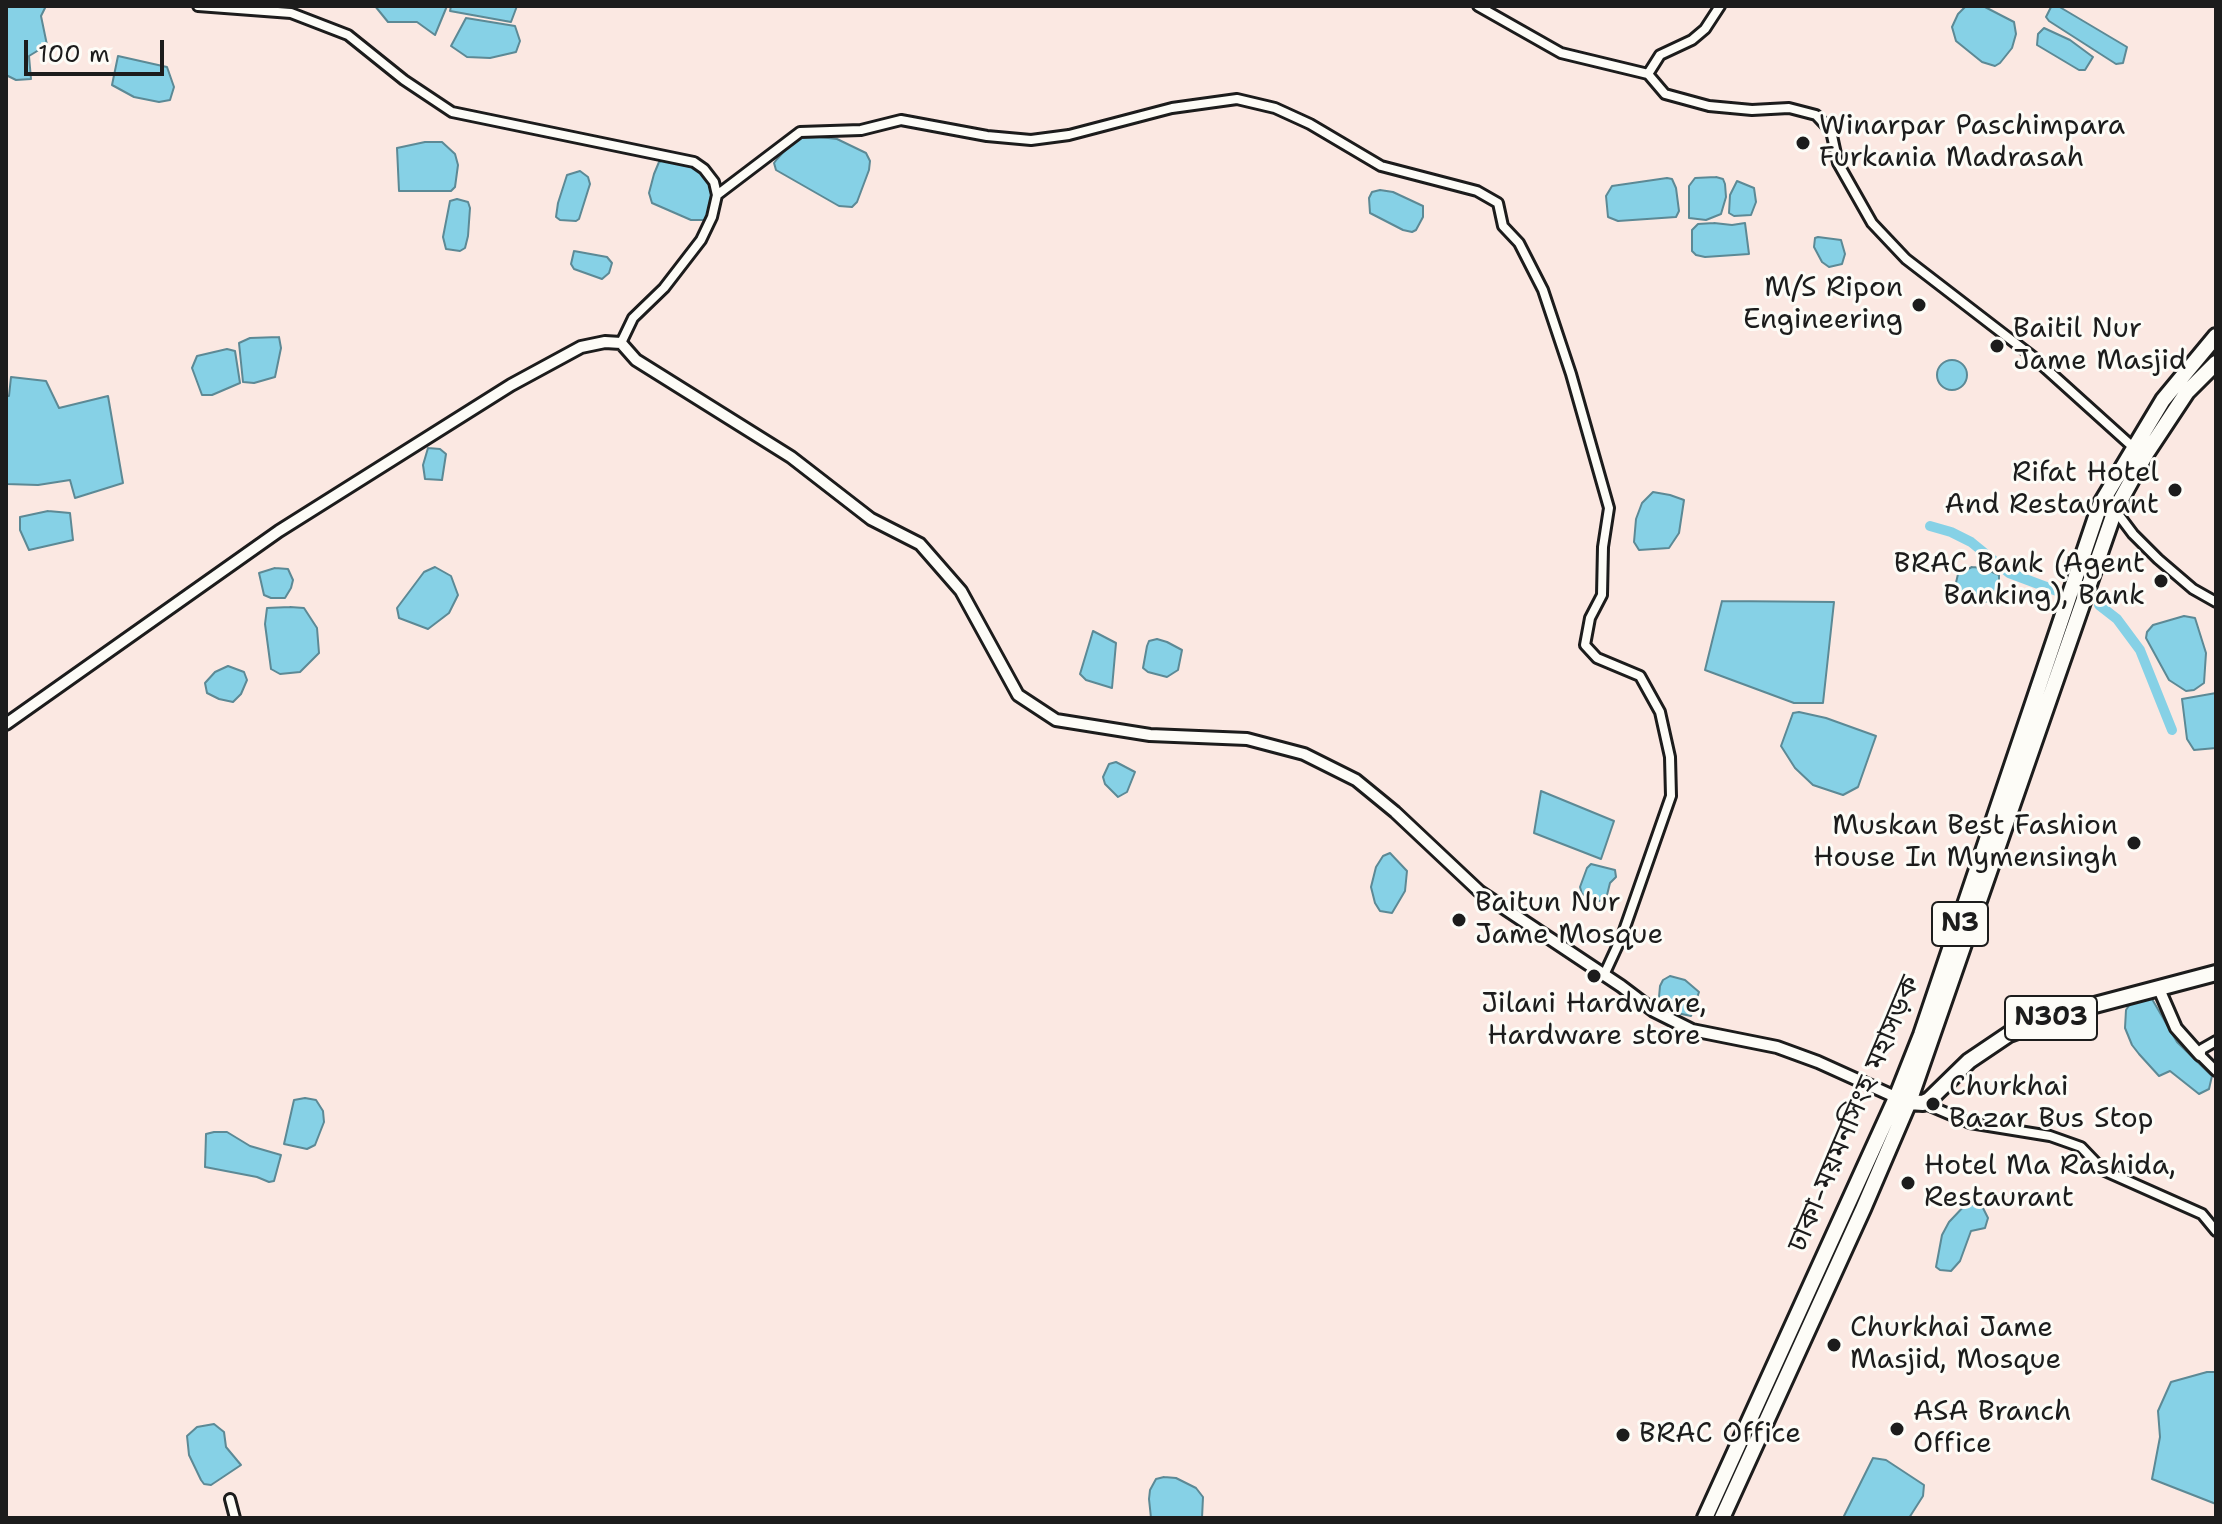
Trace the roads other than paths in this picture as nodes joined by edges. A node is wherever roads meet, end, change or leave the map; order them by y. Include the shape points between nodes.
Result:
1 (198, 6) edge
2 (1478, 6) edge
3 (1720, 6) edge
4 (1648, 74) junction
5 (717, 195) junction
6 (2216, 336) edge
7 (621, 343) junction
8 (2216, 363) edge
9 (2134, 448) junction
10 (2115, 510) junction
11 (2216, 602) edge
12 (6, 724) edge
13 (2216, 973) edge
14 (1604, 975) junction
15 (2159, 989) junction
16 (2216, 1041) edge
17 (2200, 1055) junction
18 (2216, 1071) edge
19 (1909, 1101) junction
20 (2216, 1231) edge
21 (230, 1499) dead end
22 (235, 1518) edge
23 (1705, 1518) edge
24 (1722, 1518) edge

1 - 5 street via 291,13 348,35 452,112 694,162 714,182
2 - 4 street via 1561,53
3 - 4 street via 1705,29 1660,55
4 - 9 street via 1665,94 1709,106 1789,108 1816,115 1831,131 1838,163 1872,223 1906,259 2032,356
5 - 7 street via 701,240 633,318
5 - 14 street via 800,132 861,130 901,120 1031,140 1237,99 1310,124 1381,166 1477,191 1498,203 1503,226 1519,243 1543,290 1609,508 1602,595 1585,645 1597,658 1640,676 1660,712 1670,757 1671,796
6 - 9 highway, ঢাকা-ময়মনসিংহ মহাসড়ক / N3 via 2163,400
7 - 12 street via 581,347 511,385 279,531
7 - 14 street via 636,360 791,457 871,519 920,544 961,591 1018,695 1056,720 1150,735 1247,739 1304,754 1356,780 1480,892
8 - 10 highway, ঢাকা-ময়মনসিংহ মহাসড়ক / N3 via 2187,392
9 - 19 highway, ঢাকা-ময়মনসিংহ মহাসড়ক / N3 via 2100,505 1921,1035
10 - 11 street via 2158,559
10 - 19 highway, ঢাকা-ময়মনসিংহ মহাসড়ক / N3
13 - 15 highway, N303
14 - 19 street via 1654,1011 1692,1030 1777,1047
15 - 17 street via 2176,1028
15 - 19 highway, N303 via 2009,1034 1969,1061 1933,1097
16 - 17 street
17 - 18 street
19 - 20 street via 1970,1123 2050,1136 2081,1147 2103,1170 2202,1214
19 - 23 highway, ঢাকা-ময়মনসিংহ মহাসড়ক / N3
19 - 24 highway, N3
21 - 22 street

